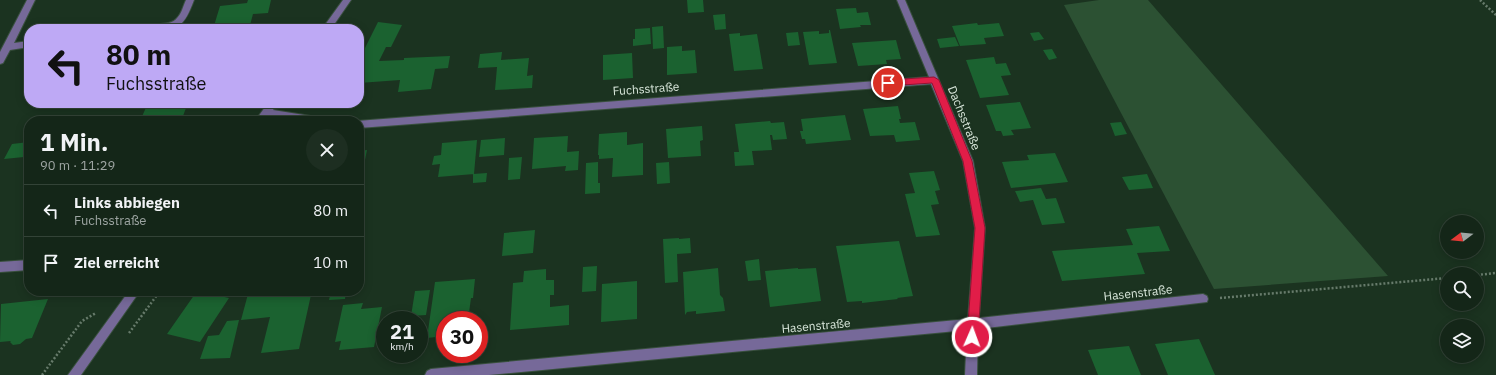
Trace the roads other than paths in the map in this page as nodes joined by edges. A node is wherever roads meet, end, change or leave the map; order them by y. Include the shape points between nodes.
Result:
1 (31, 0) edge
2 (190, 0) edge
3 (347, 0) edge
4 (902, 0) edge
5 (177, 24) edge
6 (330, 24) edge
7 (24, 45) edge
8 (8, 47) junction
9 (0, 61) edge
10 (934, 80) junction
11 (364, 124) edge
12 (24, 265) edge
13 (0, 267) edge
14 (131, 296) edge
15 (1203, 299) road end
16 (973, 324) junction
17 (521, 371) edge
18 (74, 375) edge
19 (431, 375) edge
20 (972, 375) edge

1 - 8 street
2 - 5 street via 183,18
3 - 6 street
4 - 10 street, Dachsstraße
7 - 8 street
8 - 9 street
10 - 11 street, Fuchsstraße
10 - 16 street, Dachsstraße via 968,161 980,228
12 - 13 street
14 - 18 street
15 - 16 street, Hasenstraße
16 - 17 street, Hasenstraße
16 - 20 street, Dachsstraße
17 - 19 street, Hasenstraße

